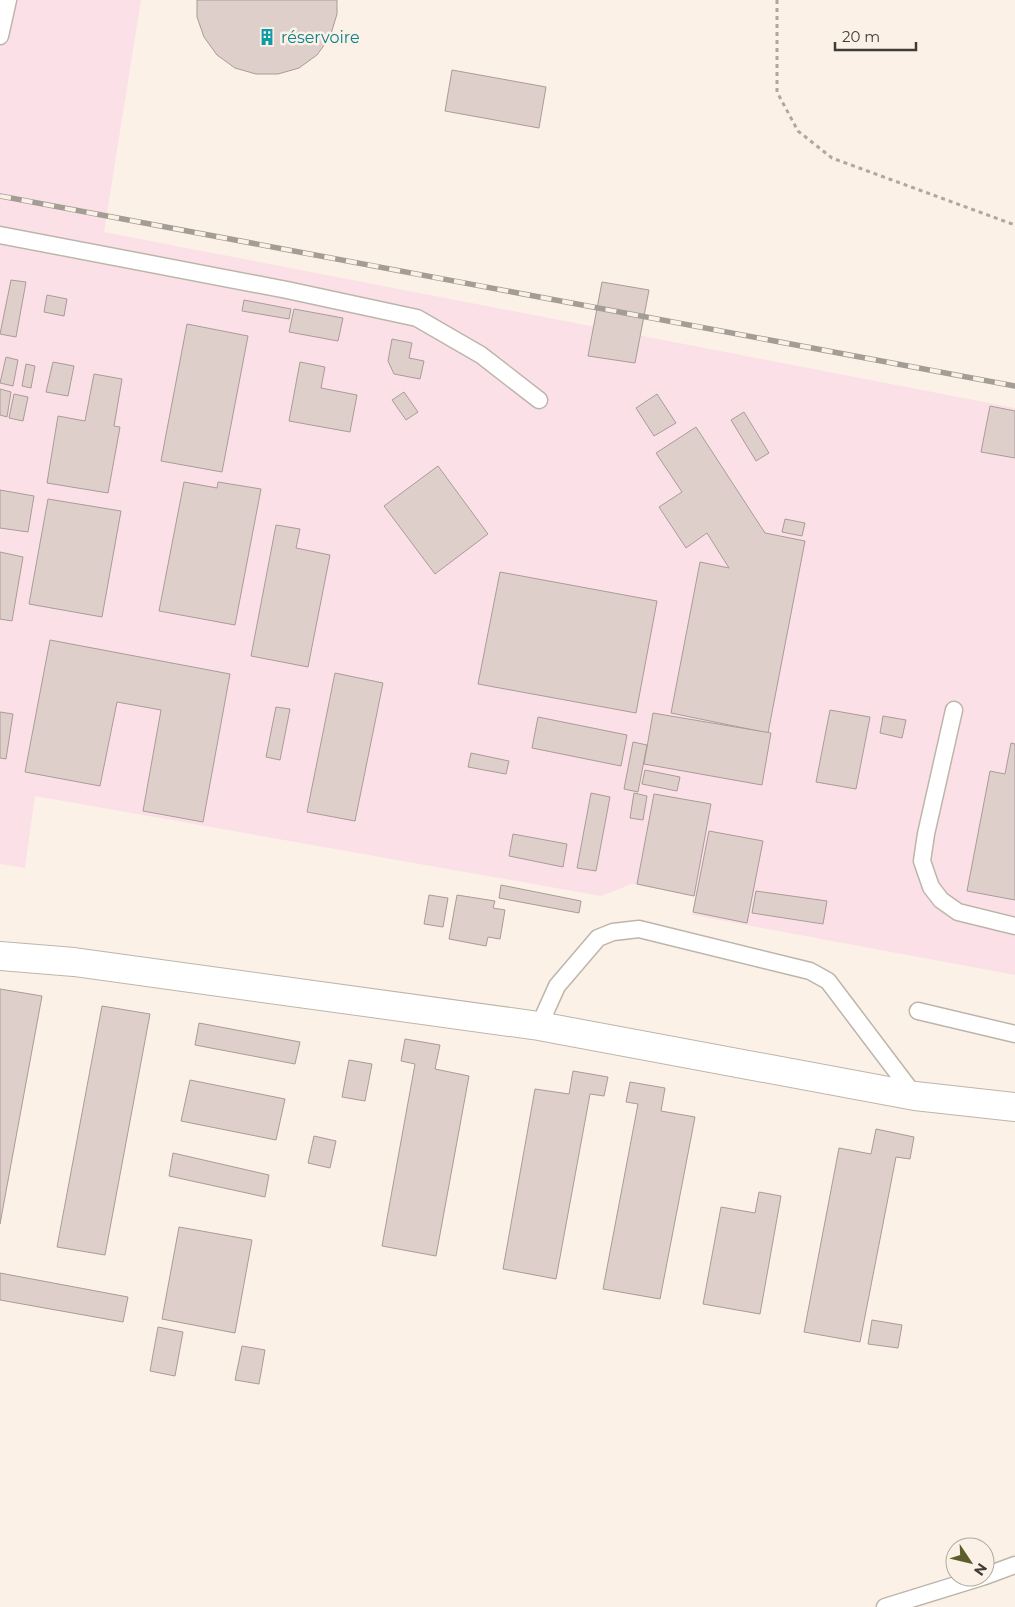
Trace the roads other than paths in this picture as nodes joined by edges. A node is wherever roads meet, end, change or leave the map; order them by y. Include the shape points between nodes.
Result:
1 (8, 0) edge
2 (0, 36) edge
3 (0, 236) edge
4 (539, 400) dead end
5 (954, 710) dead end
6 (1015, 926) edge
7 (0, 956) edge
8 (918, 1011) dead end
9 (539, 1026) junction
10 (1015, 1034) edge
11 (915, 1096) junction
12 (1015, 1107) edge
13 (1015, 1565) edge
14 (995, 1572) edge
15 (948, 1587) edge
16 (885, 1607) edge

1 - 2 lane
3 - 4 lane via 417,318 481,355
5 - 6 lane via 922,861 931,887 952,908 984,920
7 - 9 street via 74,962
8 - 10 lane
9 - 11 street
9 - 11 lane via 556,986 598,938 613,932 639,929 810,971 828,981
11 - 12 street
13 - 14 lane
15 - 16 lane

